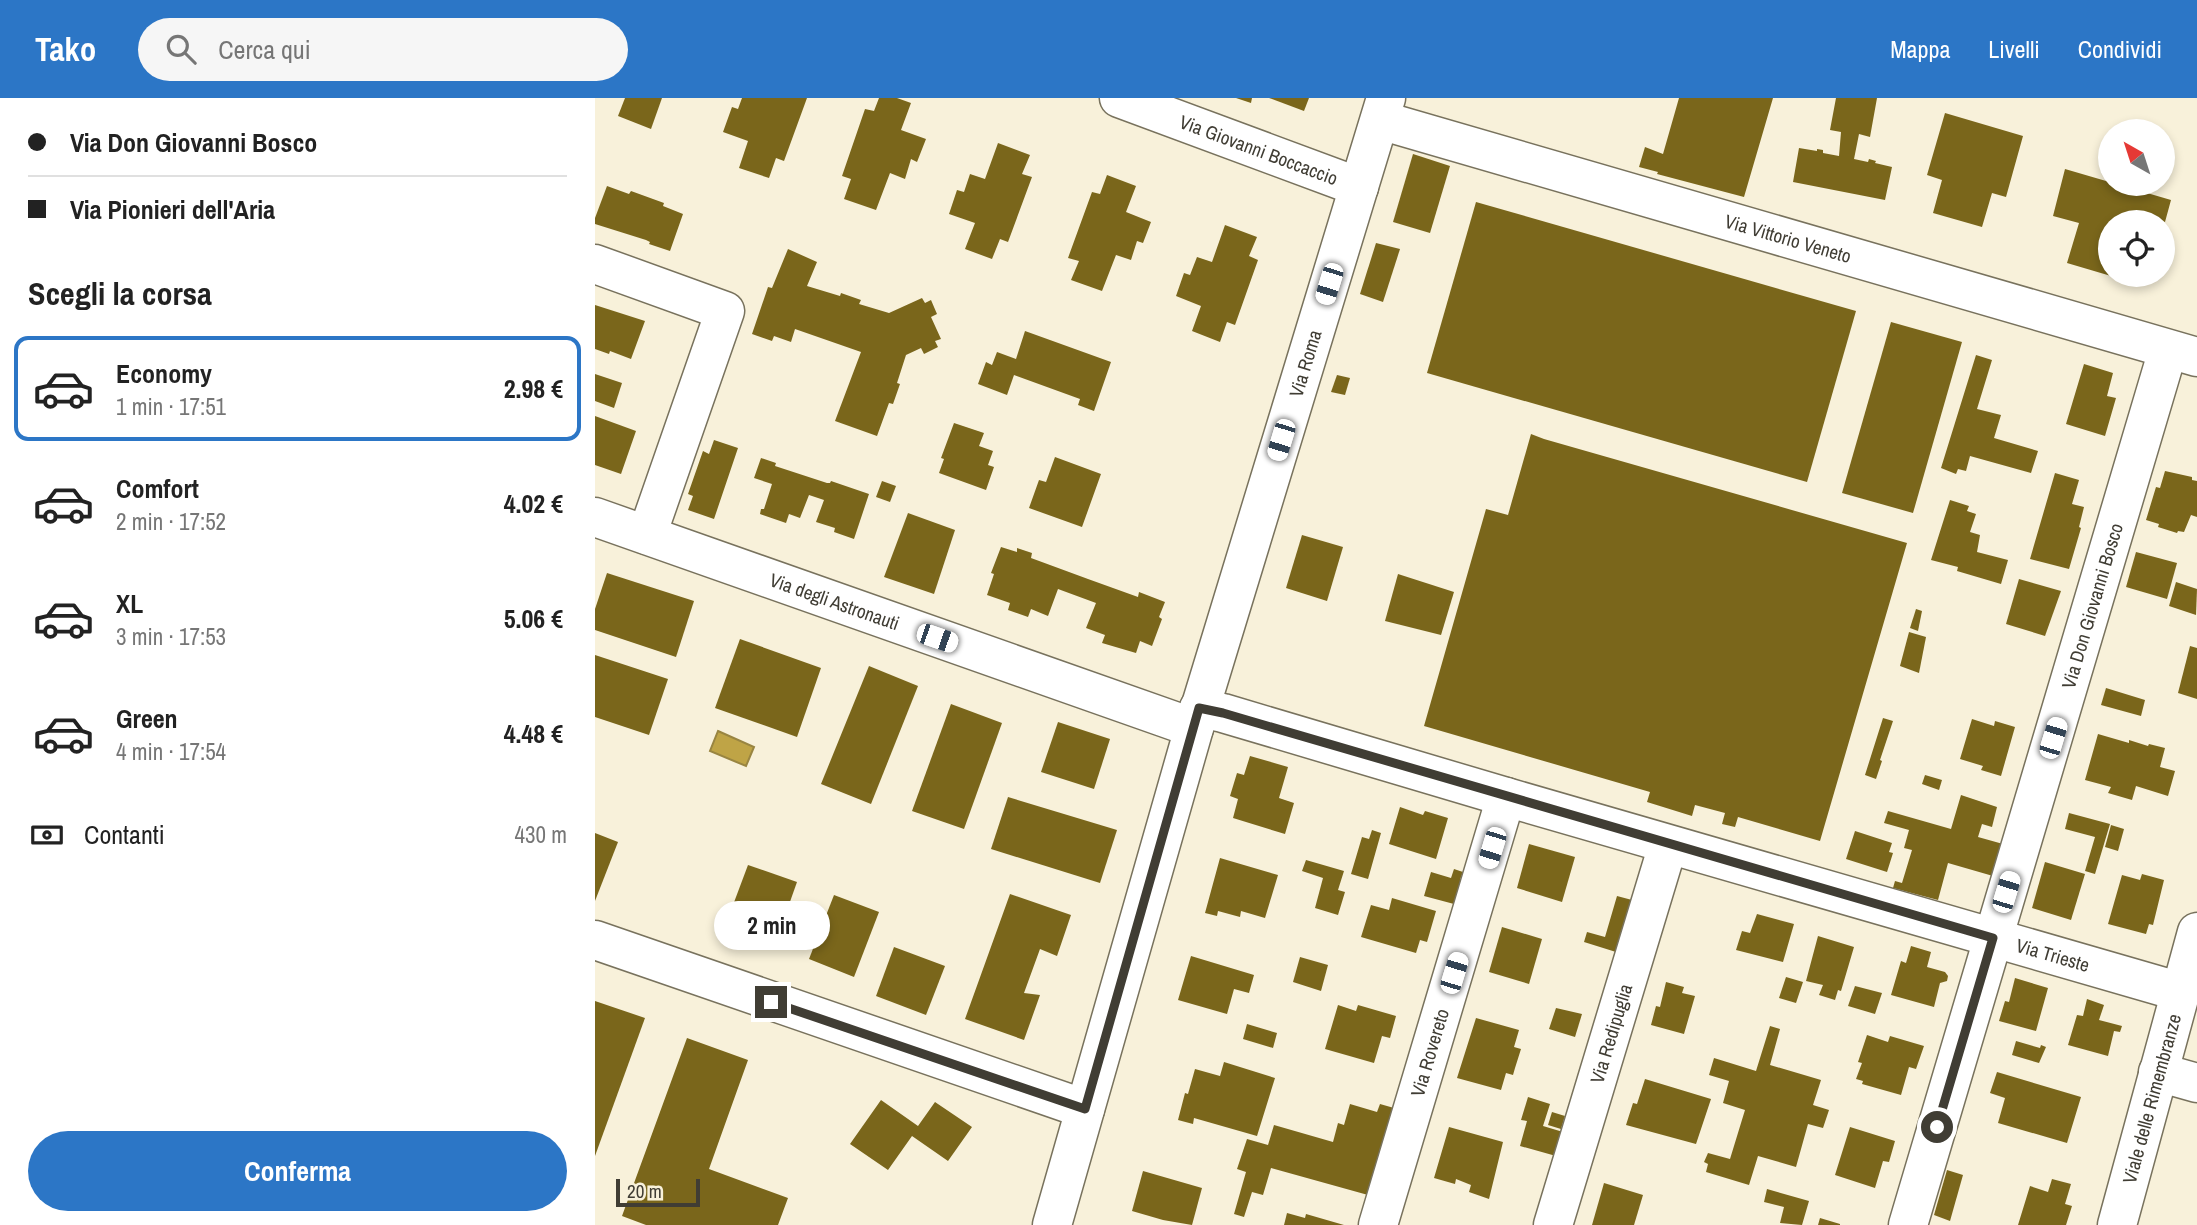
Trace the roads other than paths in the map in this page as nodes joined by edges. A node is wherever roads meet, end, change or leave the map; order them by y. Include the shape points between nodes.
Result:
1 (1119, 98) edge
2 (1383, 109) edge
3 (1359, 187) junction
4 (595, 264) edge
5 (2183, 354) edge
6 (595, 517) edge
7 (647, 535) junction
8 (1193, 728) junction
9 (1506, 797) junction
10 (1668, 845) junction
11 (2197, 932) edge
12 (1993, 938) junction
13 (595, 940) edge
14 (2181, 992) junction
15 (2158, 1072) junction
16 (2197, 1083) edge
17 (1085, 1109) junction
18 (1052, 1225) edge
19 (1378, 1225) edge
20 (1553, 1225) edge
21 (1908, 1225) edge
22 (2117, 1225) edge

1 - 3 street, Via Giovanni Boccaccio
2 - 3 street, Via Roma
2 - 5 street, Via Vittorio Veneto
3 - 8 street, Via Roma
4 - 7 street via 725,311
5 - 12 street, Via Don Giovanni Bosco
6 - 7 street, Via degli Astronauti
7 - 8 street, Via degli Astronauti
8 - 9 street, Via Trieste via 1223,713
8 - 17 street, Via Roma
9 - 10 street, Via Trieste
9 - 19 street, Via Rovereto
10 - 12 street, Via Trieste
10 - 20 street, Via Redipuglia
11 - 14 street, Viale delle Rimembranze
12 - 14 street, Via Trieste
12 - 21 street, Via Don Giovanni Bosco
13 - 17 street
14 - 15 street, Viale delle Rimembranze
15 - 16 street
15 - 22 street, Viale delle Rimembranze
17 - 18 street, Via Roma

